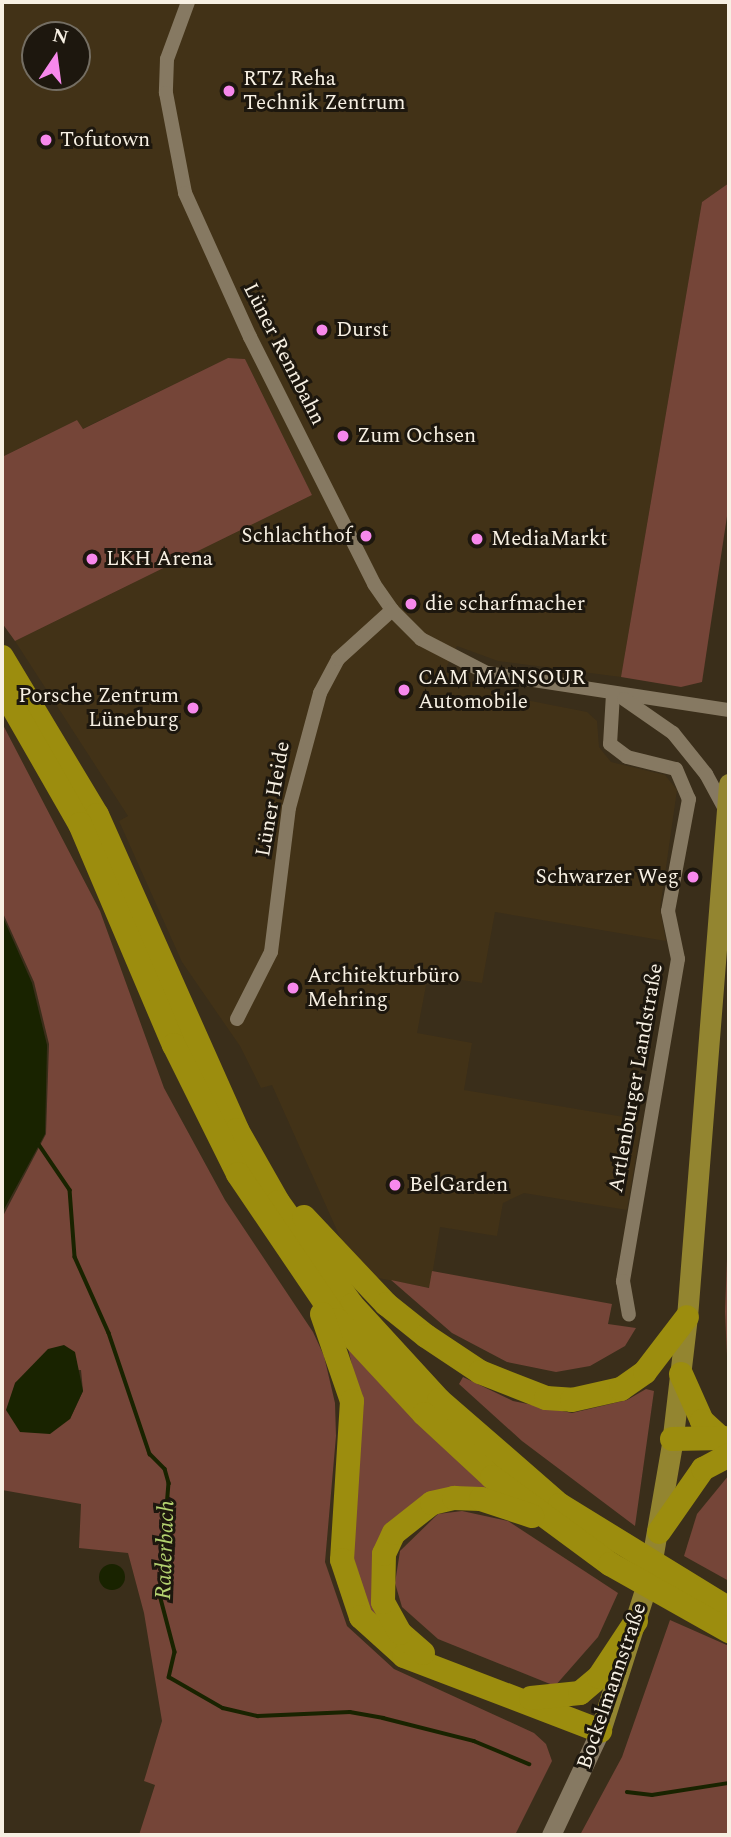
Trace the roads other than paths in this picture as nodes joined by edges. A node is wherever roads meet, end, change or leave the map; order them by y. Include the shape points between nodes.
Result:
1 (188, 2) edge
2 (392, 610) junction
3 (2, 657) edge
4 (2, 688) edge
5 (613, 694) junction
6 (729, 710) edge
7 (729, 784) edge
8 (726, 812) junction
9 (237, 1019) dead end
10 (257, 1166) junction
11 (306, 1278) junction
12 (628, 1314) dead end
13 (687, 1317) junction
14 (681, 1374) junction
15 (673, 1438) junction
16 (726, 1443) edge
17 (548, 1521) junction
18 (659, 1532) junction
19 (729, 1609) edge
20 (636, 1621) junction
21 (729, 1631) edge
22 (445, 1671) junction
23 (513, 1697) junction
24 (600, 1731) junction
25 (551, 1835) edge

1 - 2 street, Lüner Rennbahn via 167,60 166,93 185,193 250,337 374,584
2 - 5 street, Lüner Rennbahn via 421,639 487,673
2 - 9 street, Lüner Heide via 338,659 320,693 289,808 271,952
3 - 10 highway via 97,815 198,1049
4 - 11 highway via 99,863 201,1104 238,1174
5 - 6 street, Lüner Rennbahn
5 - 8 street via 673,733 706,774
5 - 12 street, Artlenburger Landstraße via 610,744 627,757 676,769 689,799 668,911 678,959 623,1281
7 - 8 main road, Bockelmannstraße
8 - 13 main road, Bockelmannstraße
10 - 13 highway via 386,1304 480,1372 518,1390 572,1400 621,1390 645,1372
10 - 19 highway via 352,1305 439,1400 559,1505
11 - 17 highway via 424,1414
11 - 22 highway via 339,1351 352,1401 343,1526 349,1591 382,1640 404,1656
13 - 14 main road, Bockelmannstraße
14 - 15 main road, Bockelmannstraße
14 - 16 highway via 702,1421
15 - 16 highway
15 - 18 main road, Bockelmannstraße
16 - 18 highway
17 - 21 highway via 610,1564
17 - 22 highway via 481,1499 454,1498 432,1503 394,1533 382,1566 383,1602 400,1633
18 - 20 main road, Bockelmannstraße
20 - 23 highway via 600,1677 580,1693 556,1700
20 - 24 main road, Bockelmannstraße
22 - 23 highway
23 - 24 highway
24 - 25 main road, Bockelmannstraße

